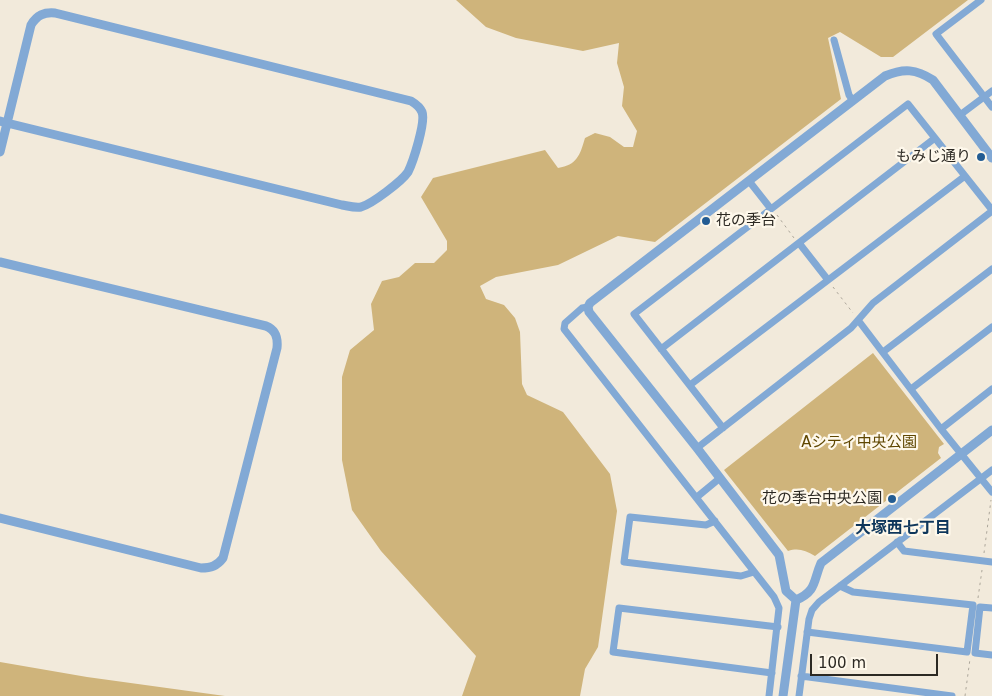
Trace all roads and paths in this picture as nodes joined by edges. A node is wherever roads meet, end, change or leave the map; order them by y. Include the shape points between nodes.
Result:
1 (981, 0) edge
2 (834, 40) dead end
3 (992, 91) edge
4 (984, 96) junction
5 (852, 100) junction
6 (992, 107) edge
7 (960, 115) junction
8 (4, 122) edge
9 (935, 138) junction
10 (0, 152) edge
11 (992, 158) edge
12 (965, 176) junction
13 (749, 181) junction
14 (772, 209) junction
15 (992, 210) edge
16 (799, 243) junction
17 (0, 262) edge
18 (992, 269) edge
19 (828, 280) junction
20 (588, 307) junction
21 (858, 320) junction
22 (992, 327) edge
23 (661, 349) junction
24 (883, 352) junction
25 (690, 385) junction
26 (910, 389) junction
27 (992, 389) edge
28 (723, 428) junction
29 (941, 429) junction
30 (992, 430) edge
31 (697, 448) junction
32 (961, 454) junction
33 (992, 470) edge
34 (720, 478) junction
35 (981, 478) junction
36 (992, 496) edge
37 (697, 497) junction
38 (0, 518) edge
39 (715, 521) junction
40 (897, 542) junction
41 (983, 560) junction
42 (992, 562) edge
43 (754, 572) junction
44 (840, 586) junction
45 (978, 599) dead end
46 (796, 600) junction
47 (992, 608) edge
48 (778, 627) junction
49 (807, 632) junction
50 (992, 655) edge
51 (970, 657) dead end
52 (772, 673) junction
53 (801, 676) junction
54 (769, 696) edge
55 (783, 696) edge
56 (799, 696) edge
57 (952, 696) edge
58 (965, 696) edge

1 - 4 street via 936,34
2 - 5 street
3 - 4 street
4 - 6 street
4 - 7 street
5 - 7 street via 885,76 909,71 922,73 933,80
5 - 13 street
7 - 11 street
8 - 8 street via 31,25 36,18 48,12 412,101 420,108 423,119 407,173 373,200 353,207
8 - 10 street
9 - 12 street
9 - 14 street via 908,104
9 - 16 street
12 - 15 street
12 - 19 street
13 - 14 street
13 - 20 street
14 - 16 path
14 - 23 street via 634,314
15 - 21 street via 873,303
16 - 19 street
16 - 23 street
17 - 38 street via 266,326 272,329 278,340 223,558 217,565 201,568
18 - 24 street
19 - 21 path
19 - 25 street
20 - 31 street
20 - 37 street via 582,308 564,324 564,329
21 - 24 street
21 - 28 street
22 - 26 street
23 - 25 street
24 - 26 street
25 - 28 street
26 - 29 street
27 - 29 street
28 - 31 street
29 - 32 street
30 - 32 street
31 - 34 street
32 - 35 street
32 - 46 street via 821,563 814,587
33 - 35 street
34 - 37 street
34 - 46 street via 779,555 786,591
35 - 36 street
35 - 40 street
36 - 41 path
37 - 39 street
39 - 43 street
39 - 43 street via 706,525 630,517 624,562 741,576
40 - 41 street via 904,551
40 - 44 street
41 - 42 street
41 - 45 path
43 - 48 street via 779,608
44 - 49 street via 812,610
44 - 49 street via 853,592 973,606 967,652
46 - 55 street
47 - 50 street via 980,607 975,653
48 - 52 street
48 - 52 street via 619,608 613,652
49 - 53 street
51 - 58 path
52 - 54 street
53 - 56 street
53 - 57 street

